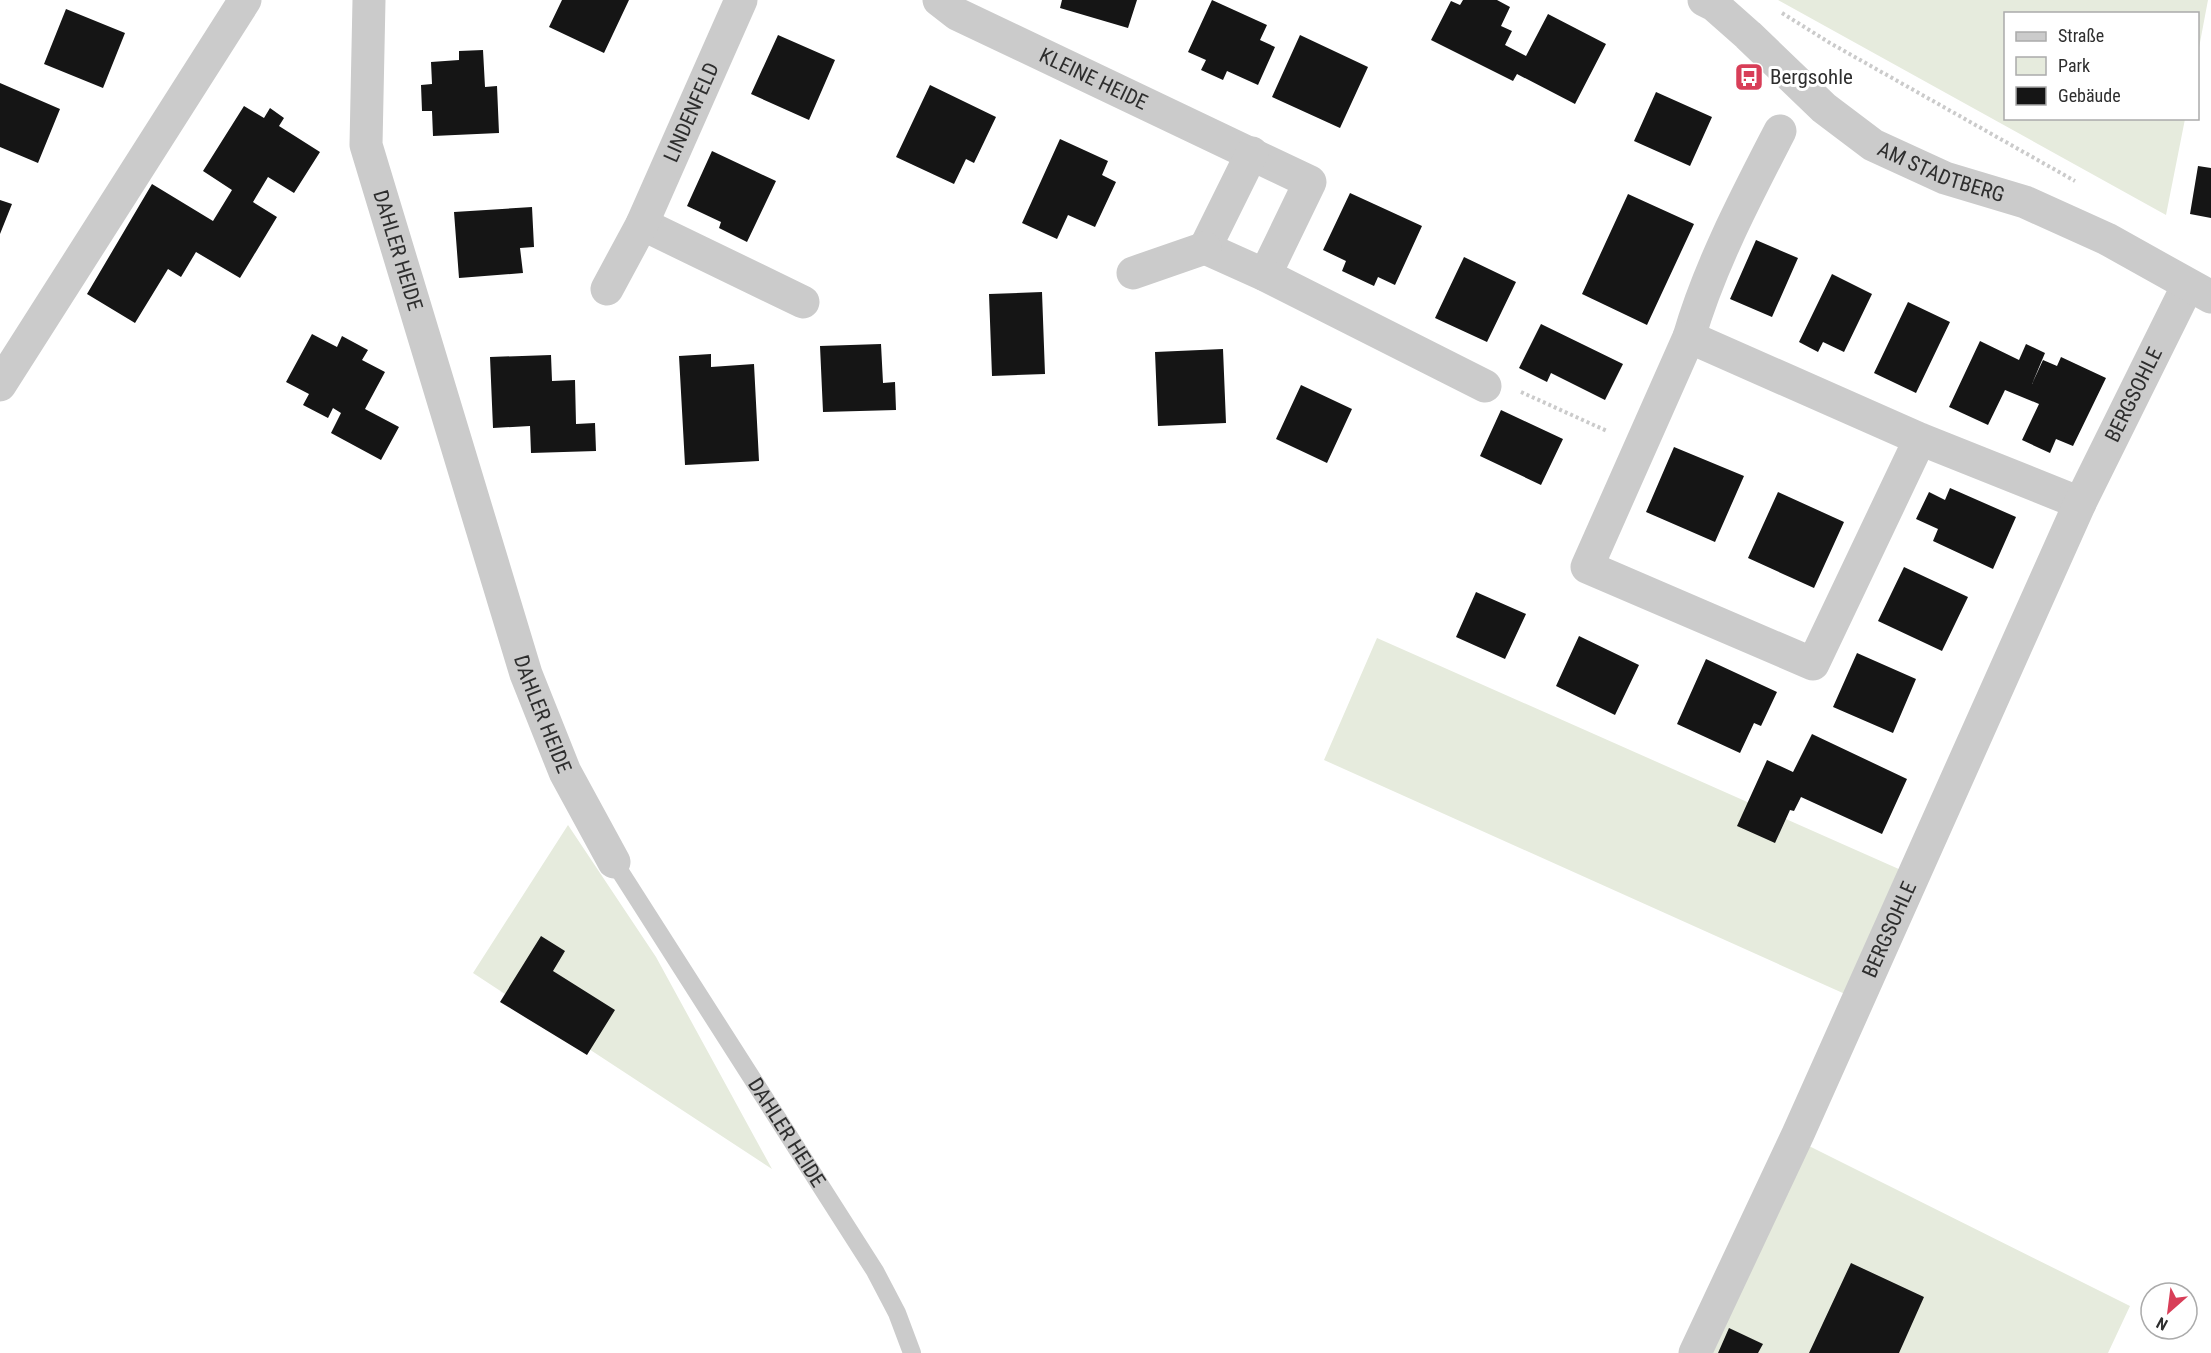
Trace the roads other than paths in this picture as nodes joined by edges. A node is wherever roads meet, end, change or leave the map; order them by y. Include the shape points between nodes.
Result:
1 (245, 0) edge
2 (369, 0) edge
3 (741, 0) edge
4 (939, 0) edge
5 (1704, 0) edge
6 (1780, 131) dead end
7 (1252, 153) junction
8 (642, 224) junction
9 (1205, 248) junction
10 (1133, 273) dead end
11 (1265, 275) junction
12 (607, 289) dead end
13 (2200, 291) edge
14 (802, 302) dead end
15 (1689, 337) junction
16 (0, 385) edge
17 (1485, 386) road end
18 (1920, 439) junction
19 (2080, 503) junction
20 (614, 862) joint
21 (912, 1353) edge
22 (1695, 1353) edge

1 - 16 street
2 - 20 street, DAHLER HEIDE via 366,145 525,674 565,772
3 - 8 street, LINDENFELD
4 - 7 street, KLEINE HEIDE via 957,14
5 - 13 street, AM STADTBERG via 1748,35 1824,108 1873,145 1945,177 2025,202 2107,238
6 - 15 street via 1701,298
7 - 9 street
7 - 11 street, KLEINE HEIDE via 1310,182
8 - 12 street, LINDENFELD
8 - 14 street
9 - 10 street
9 - 11 street
11 - 17 street
13 - 19 street, BERGSOHLE
15 - 18 street
15 - 18 street via 1587,567 1813,664
18 - 19 street
19 - 22 street, BERGSOHLE via 1798,1134
20 - 21 lane, DAHLER HEIDE via 875,1271

